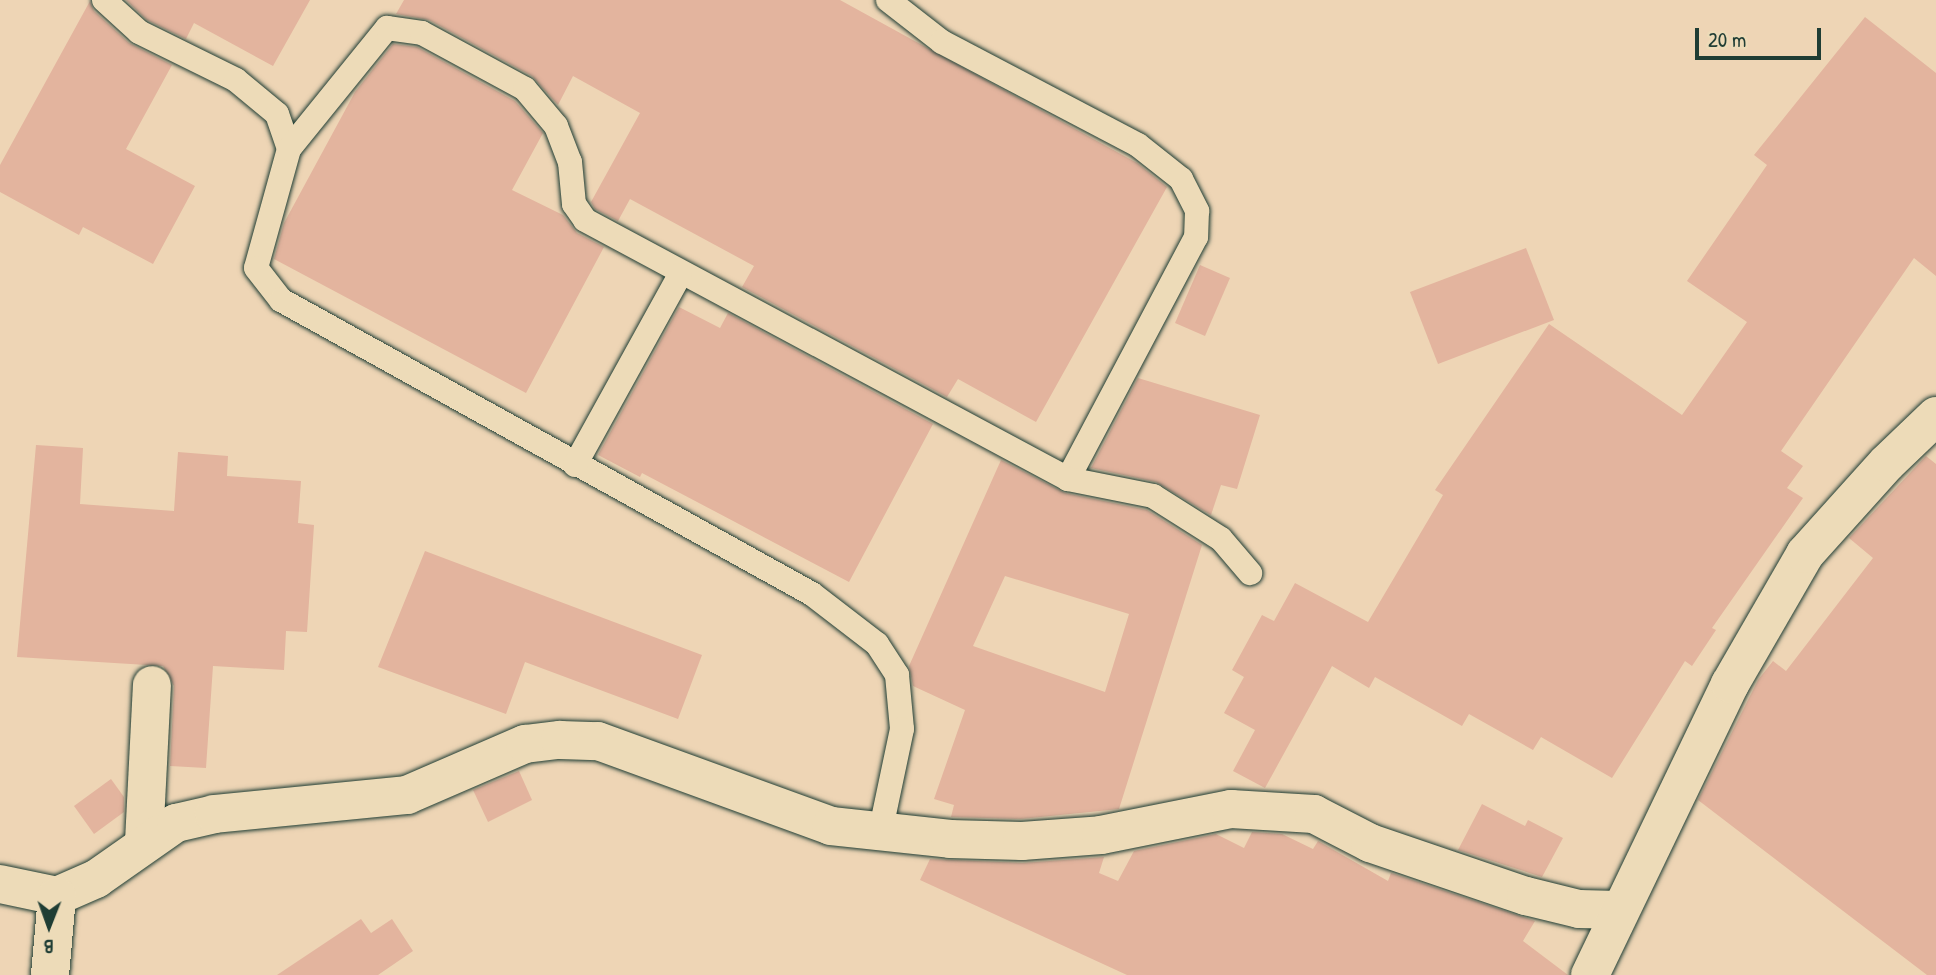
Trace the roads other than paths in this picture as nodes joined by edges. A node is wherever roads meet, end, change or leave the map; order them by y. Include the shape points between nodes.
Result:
1 (104, 0) edge
2 (888, 0) edge
3 (289, 149) junction
4 (680, 275) junction
5 (1936, 416) edge
6 (575, 465) junction
7 (1068, 480) junction
8 (1250, 573) dead end
9 (152, 685) dead end
10 (881, 829) junction
11 (144, 842) junction
12 (0, 884) edge
13 (57, 896) junction
14 (1619, 910) junction
15 (50, 975) edge
16 (1590, 975) edge

1 - 3 lane via 139,32 236,80 277,114
2 - 7 lane via 942,42 1138,145 1181,179 1197,211 1196,237
3 - 4 lane via 387,28 422,33 525,89 556,126 570,162 575,204 584,220
3 - 6 lane via 256,268 281,300
4 - 6 lane
4 - 7 lane
5 - 14 street via 1805,554 1730,684
6 - 10 lane via 812,594 877,644 898,675 902,729
7 - 8 lane via 1153,496 1221,539
9 - 11 street
10 - 11 street via 831,826 598,741 560,740 525,744 407,794 214,814 176,823
10 - 14 street via 950,839 1022,841 1101,835 1231,809 1314,814 1370,843 1526,897 1579,909
11 - 13 street via 96,879
12 - 13 street
13 - 15 street
14 - 16 street

